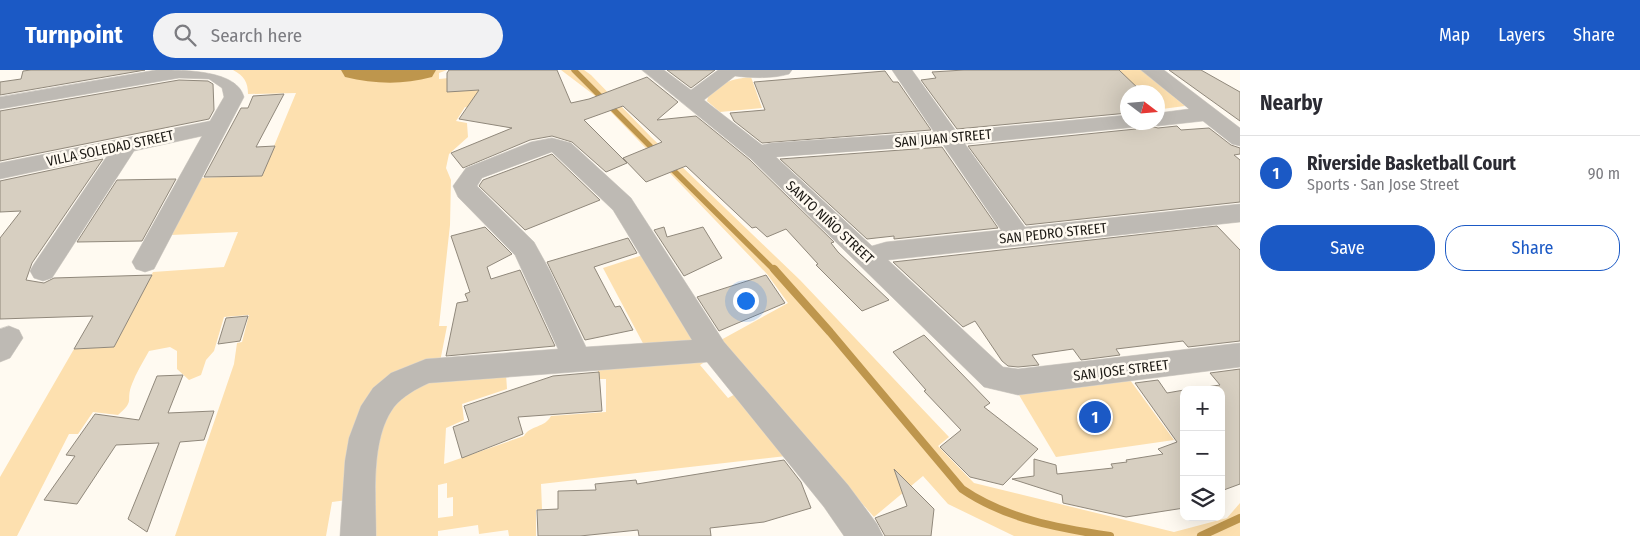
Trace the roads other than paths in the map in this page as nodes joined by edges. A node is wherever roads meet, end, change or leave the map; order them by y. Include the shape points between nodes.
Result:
1 (652, 70) edge
2 (730, 70) edge
3 (734, 70) edge
4 (782, 70) edge
5 (902, 70) edge
6 (1151, 70) edge
7 (689, 100) junction
8 (0, 103) edge
9 (1208, 114) junction
10 (1165, 118) edge
11 (1120, 123) edge
12 (220, 126) junction
13 (951, 138) junction
14 (1240, 139) edge
15 (126, 145) junction
16 (759, 154) junction
17 (0, 171) edge
18 (1240, 213) edge
19 (1019, 237) junction
20 (868, 258) junction
21 (145, 262) dead end
22 (43, 271) dead end
23 (714, 350) junction
24 (1240, 355) edge
25 (574, 361) junction
26 (1002, 381) joint
27 (358, 536) edge
28 (866, 536) edge

1 - 7 street, SANTO NIÑO STREET
2 - 7 street
3 - 4 street
5 - 13 street
6 - 9 street
7 - 16 street, SANTO NIÑO STREET
8 - 12 street via 179,72 203,71 224,79 234,90 234,97
9 - 10 street
9 - 14 street
11 - 13 street, SAN JUAN STREET
12 - 15 street, VILLA SOLEDAD STREET
12 - 21 street
13 - 16 street, SAN JUAN STREET via 772,150
13 - 19 street
15 - 17 street, VILLA SOLEDAD STREET
15 - 22 street
16 - 20 street, SANTO NIÑO STREET
18 - 19 street, SAN PEDRO STREET
19 - 20 street, SAN PEDRO STREET via 886,251
20 - 26 street, SANTO NIÑO STREET via 985,370
23 - 25 street
23 - 25 street via 622,204 563,148 544,145 474,174 465,186 530,257 572,349
23 - 28 street
24 - 26 street, SAN JOSE STREET via 1018,382
25 - 27 street via 426,371 407,376 388,391 372,412 365,434

